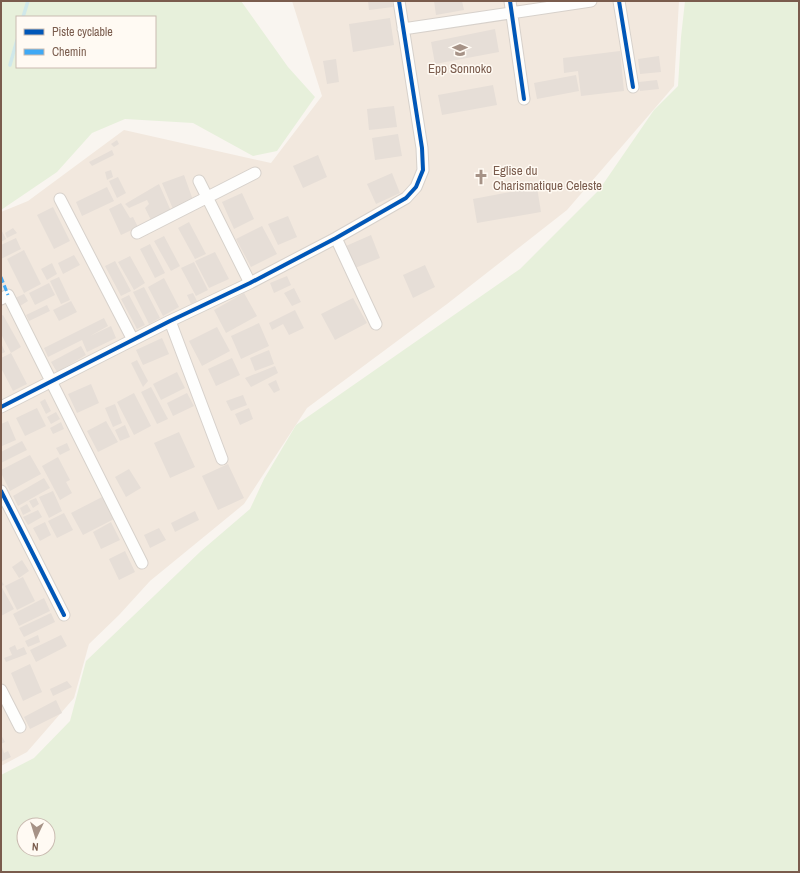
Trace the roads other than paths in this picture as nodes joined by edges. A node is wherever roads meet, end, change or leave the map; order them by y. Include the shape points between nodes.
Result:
1 (399, 1) edge
2 (510, 1) edge
3 (591, 1) edge
4 (619, 1) edge
5 (512, 13) junction
6 (403, 29) junction
7 (633, 87) dead end
8 (524, 99) dead end
9 (255, 173) dead end
10 (199, 181) dead end
11 (207, 198) junction
12 (60, 199) dead end
13 (137, 233) dead end
14 (336, 238) junction
15 (250, 283) junction
16 (1, 299) edge
17 (170, 321) junction
18 (376, 324) dead end
19 (133, 340) junction
20 (51, 383) junction
21 (1, 407) edge
22 (222, 459) dead end
23 (1, 491) edge
24 (4, 506) edge
25 (142, 563) dead end
26 (64, 615) dead end
27 (1, 690) edge
28 (20, 727) dead end

1 - 6 street
2 - 5 street
3 - 5 street
4 - 7 street
5 - 6 street
5 - 8 street
6 - 14 street via 422,148 423,170 416,187 406,198
9 - 11 street
10 - 11 street
11 - 13 street
11 - 15 street
12 - 19 street
14 - 15 street
14 - 18 street
15 - 17 street
16 - 20 street via 8,295
17 - 19 street
17 - 22 street
19 - 20 street
20 - 21 street
20 - 25 street
23 - 24 street
24 - 26 street
27 - 28 street

